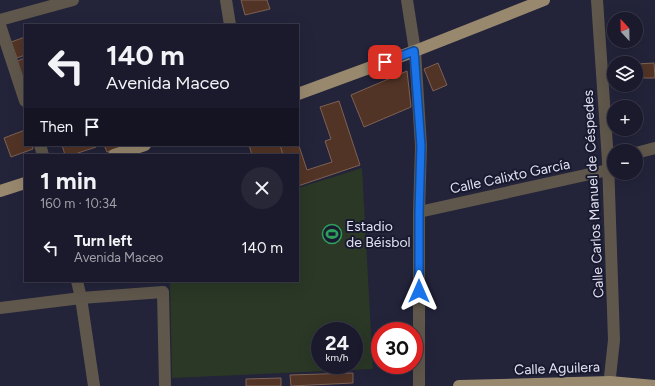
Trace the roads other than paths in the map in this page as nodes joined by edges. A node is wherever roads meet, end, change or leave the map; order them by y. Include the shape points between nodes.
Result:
1 (73, 0) edge
2 (226, 0) edge
3 (407, 0) edge
4 (544, 0) edge
5 (597, 0) edge
6 (44, 4) edge
7 (0, 20) edge
8 (230, 24) edge
9 (0, 25) edge
10 (414, 51) junction
11 (299, 94) edge
12 (24, 98) edge
13 (608, 144) edge
14 (142, 146) edge
15 (655, 148) edge
16 (643, 151) edge
17 (117, 154) edge
18 (607, 165) edge
19 (610, 180) edge
20 (24, 183) edge
21 (0, 192) edge
22 (419, 212) junction
23 (77, 282) edge
24 (81, 298) junction
25 (0, 308) edge
26 (610, 384) edge
27 (94, 386) edge
28 (165, 386) edge
29 (419, 386) edge
30 (459, 386) edge
31 (655, 386) edge

1 - 6 street
2 - 8 street
3 - 10 street
4 - 10 main road
5 - 13 street, Calle Carlos Manuel de Céspedes
6 - 7 street
9 - 12 street
10 - 11 main road
10 - 22 street via 421,146
14 - 17 main road
15 - 16 street
18 - 22 street, Calle Calixto García
19 - 26 street, Calle Carlos Manuel de Céspedes via 614,340
20 - 21 main road
22 - 29 street
23 - 24 street
24 - 25 street
24 - 27 street
24 - 28 street via 163,292
26 - 30 main road, Calle Aguilera
26 - 31 main road, Calle Aguilera

